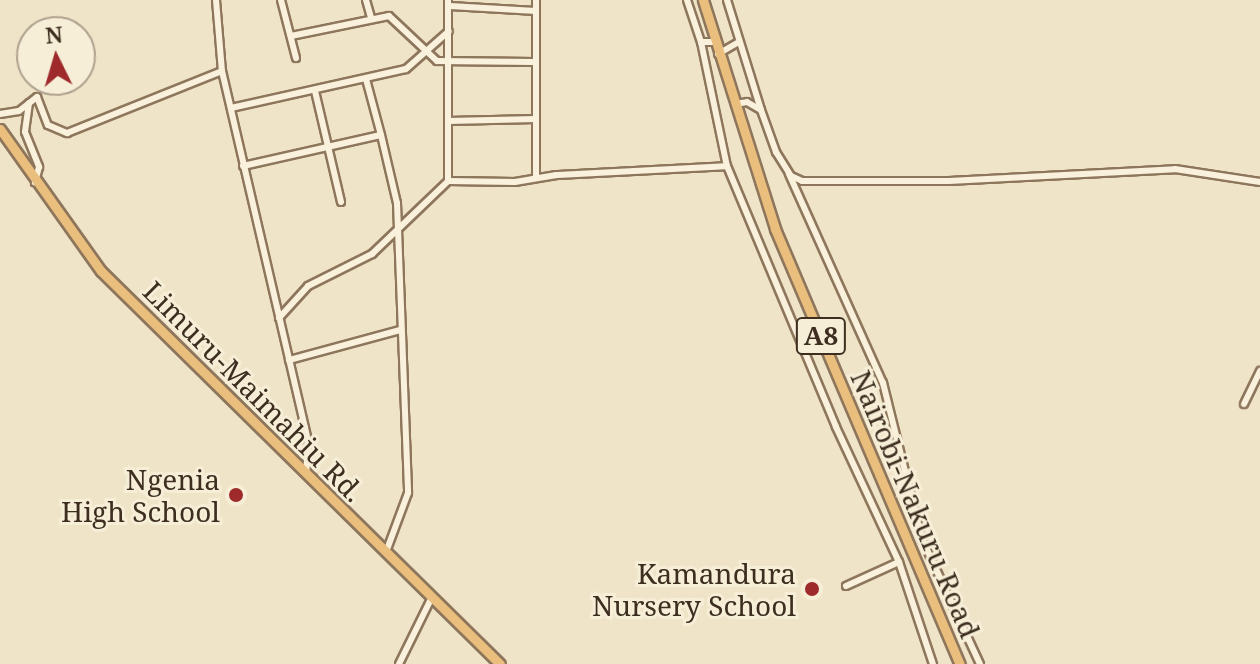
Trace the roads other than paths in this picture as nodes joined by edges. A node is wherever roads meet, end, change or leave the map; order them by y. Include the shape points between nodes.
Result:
1 (216, 0) edge
2 (281, 0) edge
3 (366, 0) edge
4 (536, 0) edge
5 (687, 0) edge
6 (703, 0) edge
7 (727, 0) edge
8 (449, 3) edge
9 (536, 11) junction
10 (371, 17) junction
11 (449, 31) junction
12 (291, 36) junction
13 (701, 42) junction
14 (715, 42) junction
15 (737, 43) junction
16 (426, 53) junction
17 (718, 54) junction
18 (296, 58) dead end
19 (451, 62) junction
20 (534, 62) junction
21 (222, 71) junction
22 (366, 79) junction
23 (315, 91) junction
24 (29, 102) junction
25 (735, 104) junction
26 (231, 108) junction
27 (761, 110) junction
28 (0, 114) edge
29 (536, 119) junction
30 (448, 121) junction
31 (0, 129) edge
32 (381, 135) junction
33 (328, 147) junction
34 (243, 166) junction
35 (727, 166) junction
36 (788, 172) junction
37 (536, 178) junction
38 (448, 181) junction
39 (35, 182) junction
40 (1260, 182) edge
41 (341, 202) dead end
42 (398, 229) junction
43 (279, 318) junction
44 (400, 330) junction
45 (289, 360) junction
46 (1260, 371) edge
47 (1244, 404) dead end
48 (306, 473) junction
49 (922, 539) junction
50 (910, 544) junction
51 (386, 552) junction
52 (899, 562) junction
53 (846, 586) dead end
54 (432, 597) junction
55 (399, 664) edge
56 (500, 664) edge
57 (933, 664) edge
58 (960, 664) edge
59 (980, 664) edge

1 - 21 street
2 - 12 street
3 - 10 street
4 - 9 street
5 - 13 street
6 - 14 highway, Nairobi-Nakuru Road / A8
7 - 15 street
8 - 9 street
8 - 11 street
9 - 20 street
10 - 12 street
10 - 16 street via 395,18
11 - 16 street
11 - 19 street
12 - 18 street
13 - 14 street
13 - 35 street
14 - 17 highway, Nairobi-Nakuru Road / A8
15 - 17 street
15 - 27 street
16 - 19 street
16 - 22 street via 406,69
17 - 25 highway, Nairobi-Nakuru Road / A8
19 - 20 street
19 - 30 street
20 - 29 street
21 - 24 street via 67,133 48,125 40,99
21 - 26 street
22 - 23 street
22 - 32 street
23 - 26 street
23 - 33 street
24 - 28 street
24 - 39 street via 25,132 39,167
25 - 27 street via 747,102
25 - 50 highway, Nairobi-Nakuru Road / A8 via 775,229
26 - 34 street
27 - 36 street
29 - 30 street
29 - 37 street
30 - 38 street
31 - 39 highway, Limuru-Maimahiu Rd.
32 - 33 street
32 - 42 street via 393,175
33 - 34 street
33 - 41 street
34 - 43 street
35 - 37 street
35 - 52 street via 836,427
36 - 40 street via 802,181 847,182 1175,169
36 - 49 street via 883,383
37 - 38 street
38 - 42 street
39 - 48 highway, Limuru-Maimahiu Rd. via 101,271
42 - 43 street via 360,263 308,286
42 - 44 street
43 - 45 street
44 - 45 street
44 - 51 street via 408,493
45 - 48 street via 308,440
46 - 47 street
48 - 51 highway, Limuru-Maimahiu Rd.
49 - 50 street
49 - 59 street
50 - 58 highway, Nairobi-Nakuru Road / A8
51 - 54 highway, Limuru-Maimahiu Rd.
52 - 53 street
52 - 57 street
54 - 55 street
54 - 56 highway, Limuru-Maimahiu Rd.

